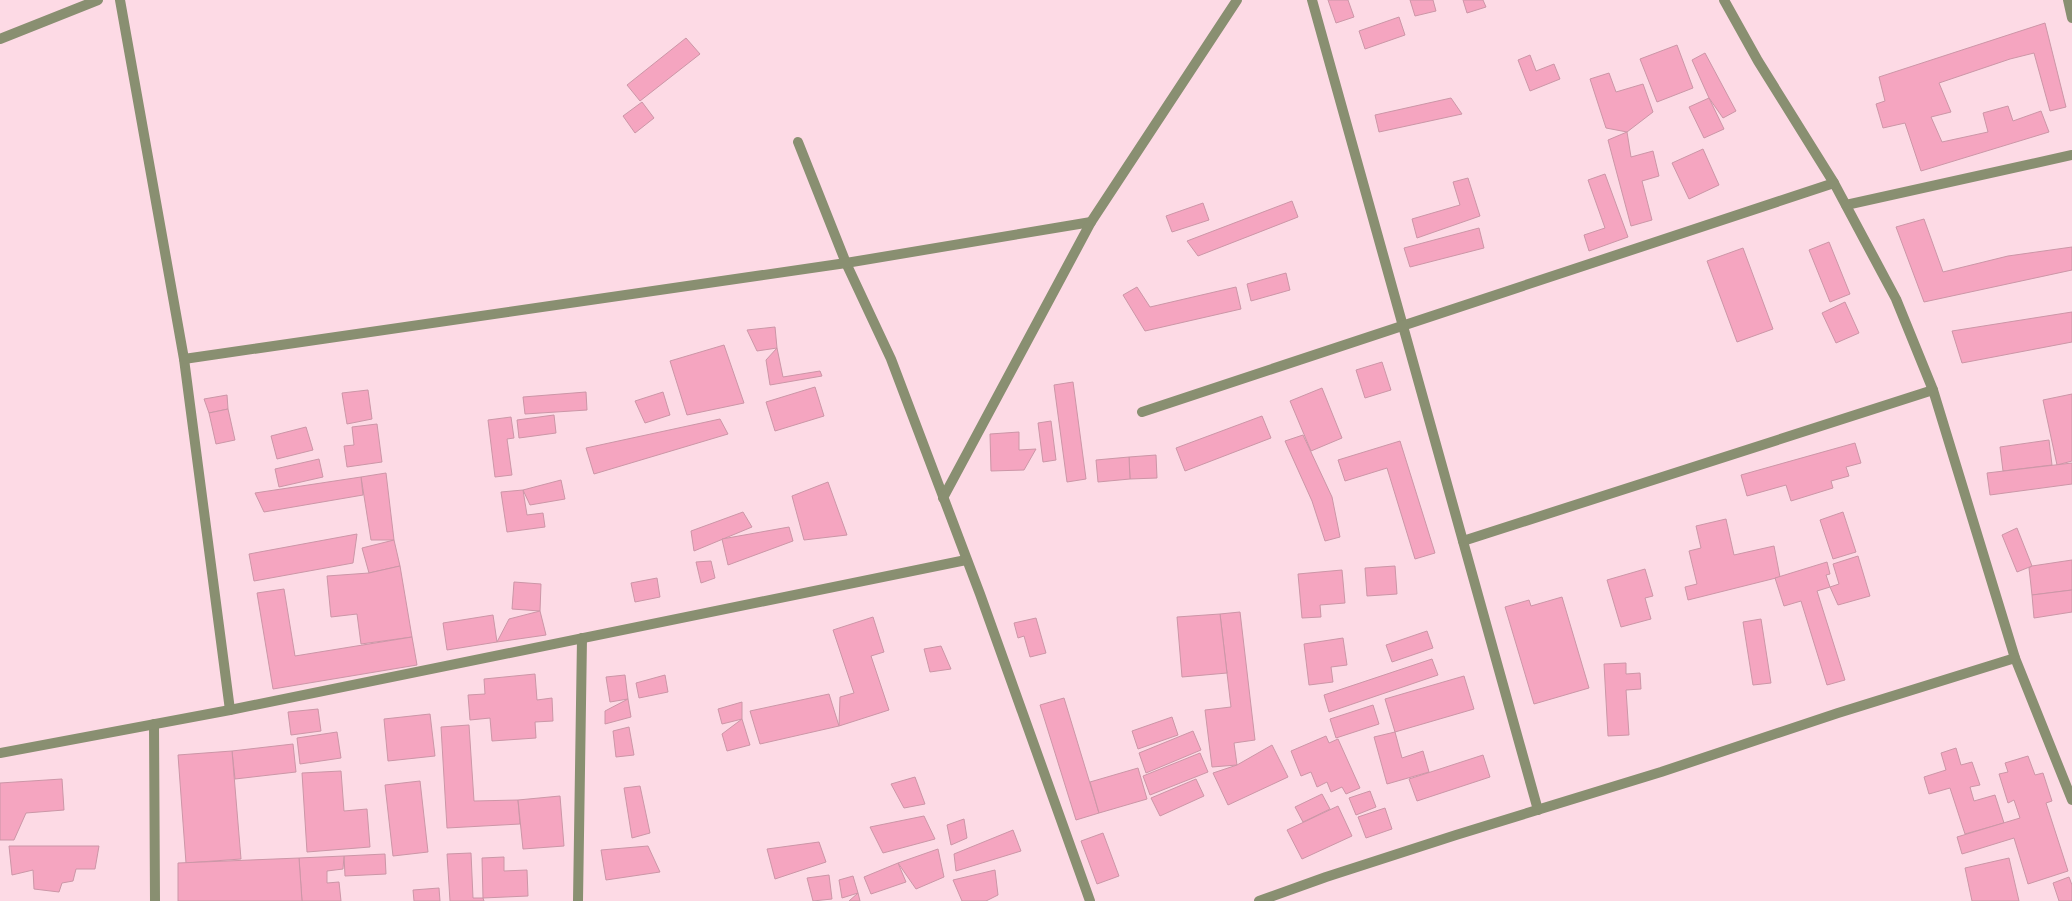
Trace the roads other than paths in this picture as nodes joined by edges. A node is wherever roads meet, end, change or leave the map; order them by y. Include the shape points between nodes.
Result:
1 (98, 0) edge
2 (120, 0) edge
3 (1237, 0) edge
4 (1312, 0) edge
5 (1724, 0) edge
6 (2068, 0) edge
7 (2072, 18) edge
8 (0, 39) edge
9 (798, 142) dead end
10 (2072, 155) edge
11 (1834, 183) junction
12 (1846, 205) junction
13 (1091, 222) junction
14 (846, 263) junction
15 (1403, 326) junction
16 (184, 359) junction
17 (1933, 390) junction
18 (1142, 412) dead end
19 (943, 498) junction
20 (1463, 541) junction
21 (966, 560) junction
22 (582, 638) junction
23 (2015, 658) junction
24 (230, 710) junction
25 (154, 724) junction
26 (0, 753) edge
27 (2072, 800) edge
28 (1538, 810) junction
29 (155, 901) edge
30 (578, 901) edge
31 (1090, 901) edge
32 (1259, 901) edge

1 - 8 street
2 - 16 street
3 - 13 street
4 - 15 street
5 - 11 street via 1758,61
6 - 7 street
9 - 14 street
10 - 12 street
11 - 12 street
11 - 15 street
12 - 17 street via 1896,299
13 - 14 street
13 - 19 street
14 - 16 street
14 - 19 street via 891,358
15 - 18 street
15 - 20 street
16 - 24 street
17 - 20 street
17 - 23 street
19 - 21 street
20 - 28 street
21 - 22 street
21 - 31 street
22 - 24 street
22 - 30 street
23 - 27 street
23 - 28 street
24 - 25 street
25 - 26 street
25 - 29 street
28 - 32 street via 1333,874

